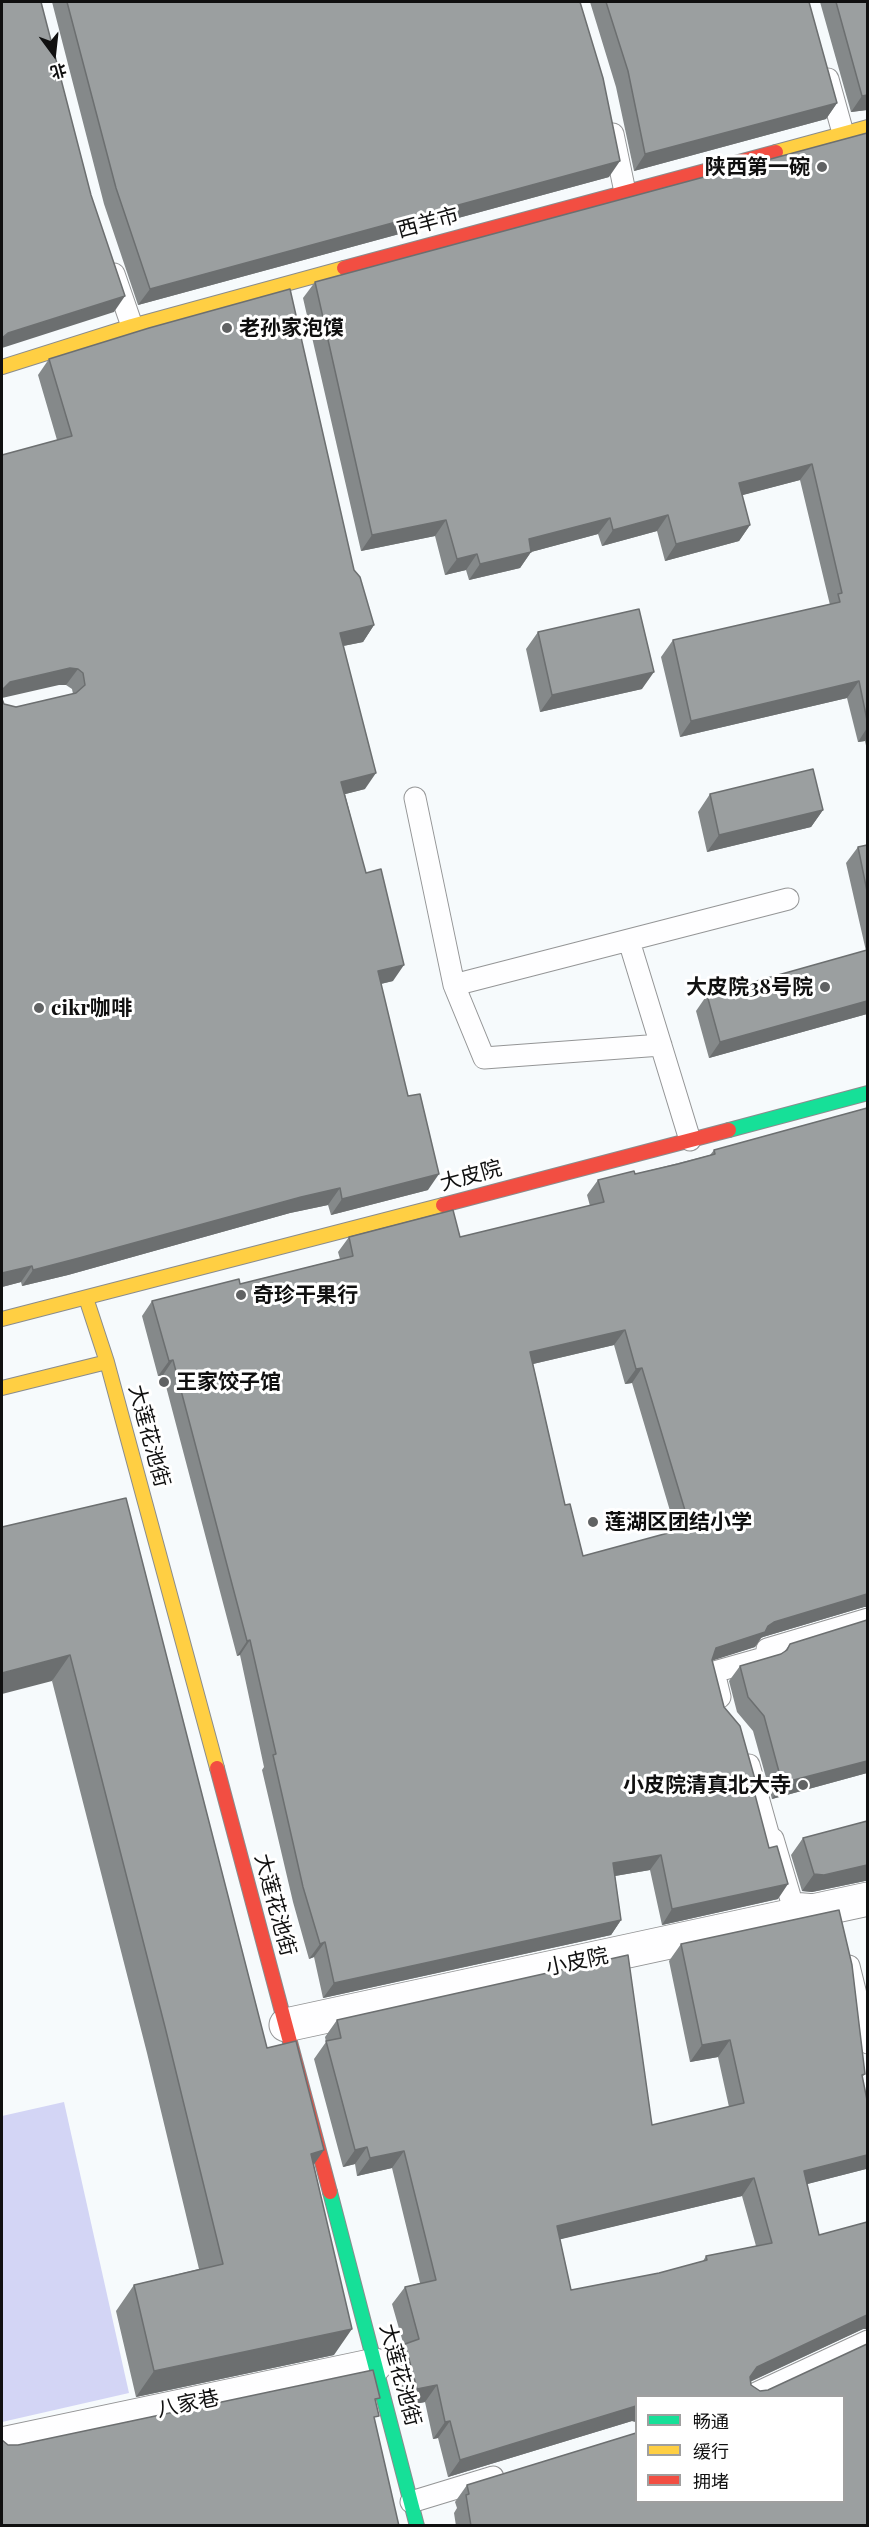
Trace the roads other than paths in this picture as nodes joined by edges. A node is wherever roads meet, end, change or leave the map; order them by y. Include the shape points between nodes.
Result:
1 (822, 56) edge
2 (608, 114) edge
3 (867, 127) edge
4 (843, 133) junction
5 (626, 192) junction
6 (106, 251) edge
7 (287, 283) junction
8 (292, 304) edge
9 (132, 326) junction
10 (2, 367) edge
11 (415, 798) dead end
12 (788, 899) dead end
13 (629, 941) junction
14 (454, 985) junction
15 (661, 1046) junction
16 (867, 1093) edge
17 (690, 1140) junction
18 (86, 1298) junction
19 (2, 1319) edge
20 (107, 1362) junction
21 (2, 1388) edge
22 (867, 1619) edge
23 (726, 1719) edge
24 (744, 1746) edge
25 (867, 1899) edge
26 (840, 1926) junction
27 (286, 2025) junction
28 (867, 2043) edge
29 (867, 2342) edge
30 (375, 2365) junction
31 (754, 2395) edge
32 (2, 2444) edge
33 (513, 2471) edge
34 (411, 2502) junction
35 (417, 2526) edge

1 - 4 lane
2 - 5 lane
3 - 4 street, 西羊市
4 - 5 street, 西羊市
5 - 7 street, 西羊市
6 - 9 lane
7 - 8 lane
7 - 9 street, 西羊市
9 - 10 street, 西羊市
11 - 14 lane
12 - 13 lane
13 - 14 lane
13 - 15 lane
14 - 15 lane via 484,1058
15 - 17 lane
16 - 17 street, 大皮院
17 - 18 street, 大皮院
18 - 19 street, 大皮院
18 - 20 street, 大莲花池街
20 - 21 street
20 - 27 street, 大莲花池街
22 - 23 lane via 766,1649 767,1657 714,1672
24 - 26 lane via 792,1903
25 - 26 street, 小皮院
26 - 27 street, 小皮院
26 - 28 lane
27 - 30 street, 大莲花池街
29 - 31 lane
30 - 32 street, 八家巷
30 - 34 street, 大莲花池街
33 - 34 lane
34 - 35 street, 大莲花池街

